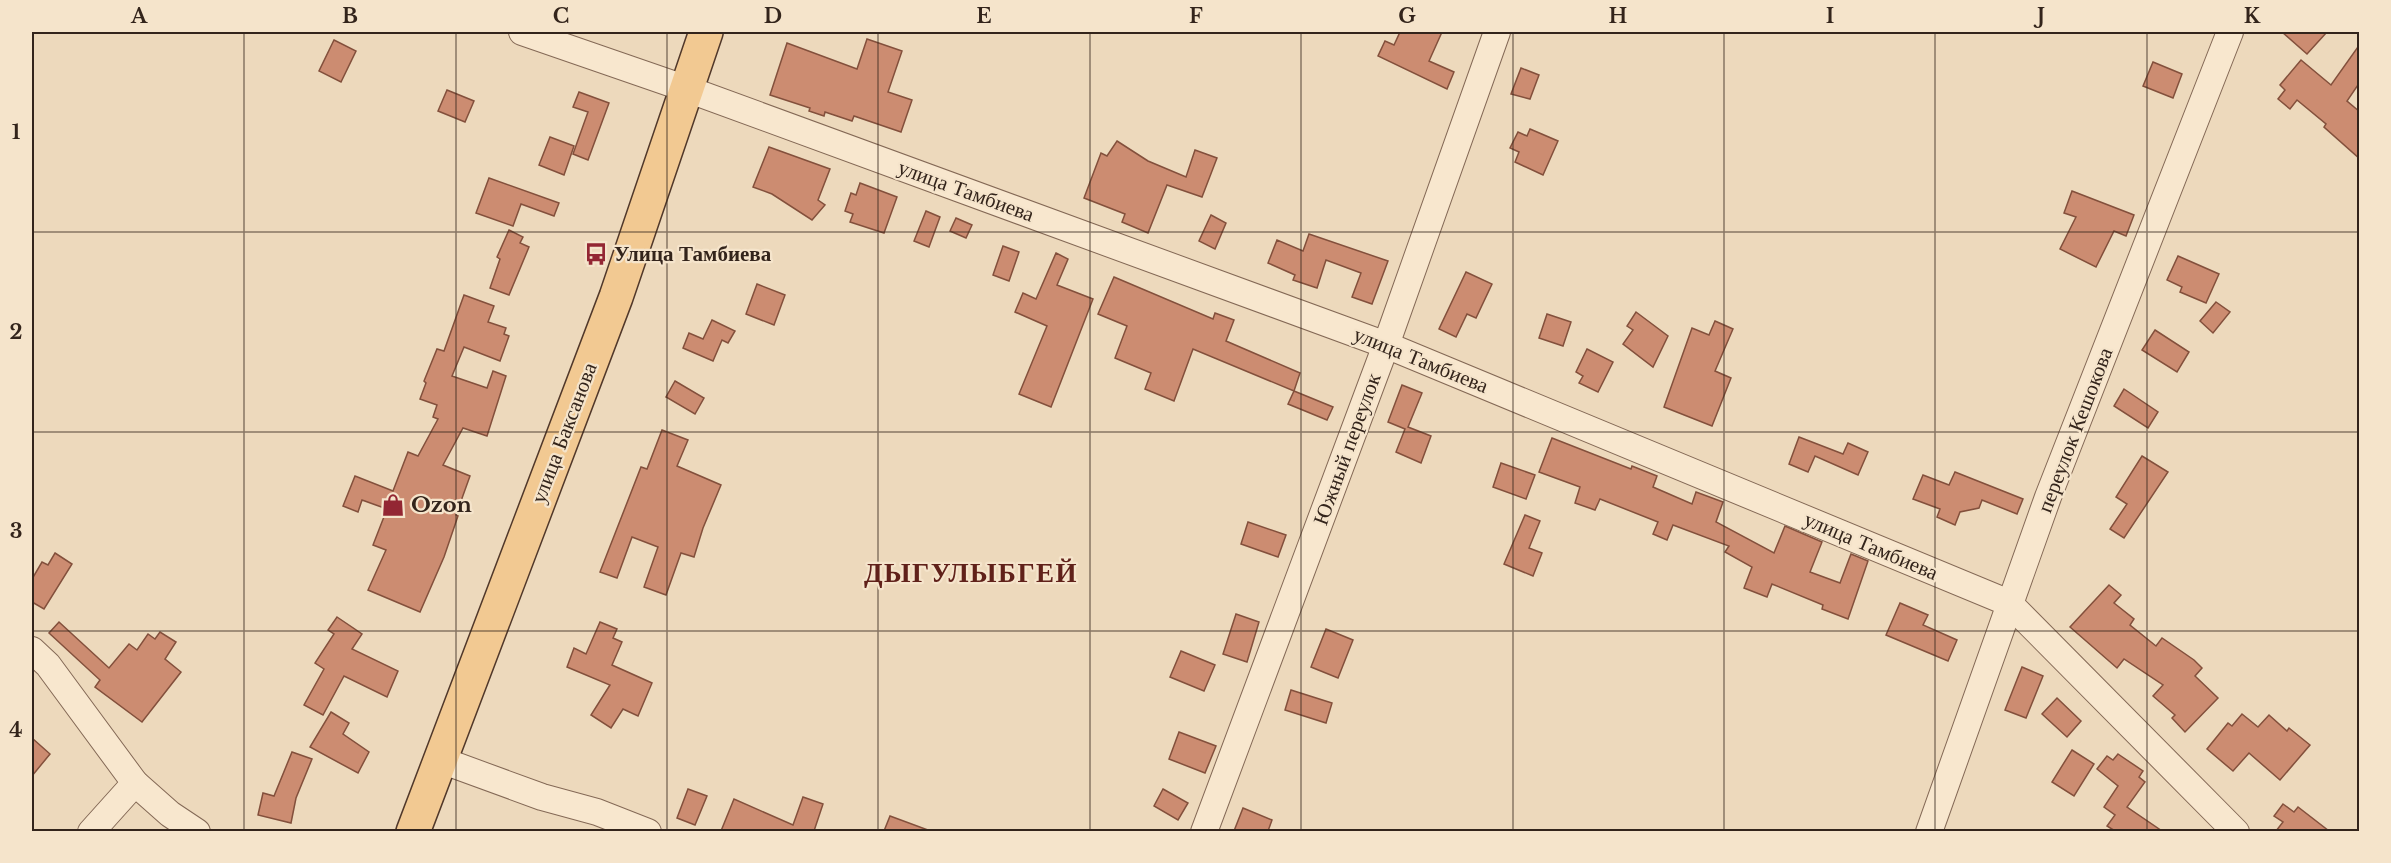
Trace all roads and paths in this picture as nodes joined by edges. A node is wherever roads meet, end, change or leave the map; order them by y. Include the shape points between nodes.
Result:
1 (522, 32) edge
2 (706, 32) edge
3 (1497, 32) edge
4 (2230, 32) edge
5 (687, 89) junction
6 (1386, 345) junction
7 (2009, 603) junction
8 (32, 650) edge
9 (441, 760) junction
10 (135, 783) junction
11 (91, 831) edge
12 (197, 831) edge
13 (413, 831) edge
14 (648, 831) edge
15 (1204, 831) edge
16 (1929, 831) edge
17 (2236, 831) edge

1 - 5 street, улица Тамбиева
2 - 5 main road, улица Баксанова
3 - 6 street, Южный переулок
4 - 7 street, переулок Кешокова
5 - 6 street, улица Тамбиева
5 - 9 main road, улица Баксанова via 616,297
6 - 7 street, улица Тамбиева
6 - 15 street, Южный переулок
7 - 16 street, переулок Кешокова
7 - 17 street, улица Тамбиева
8 - 10 street via 48,665
9 - 13 main road, улица Баксанова
9 - 14 street
10 - 11 street
10 - 12 street via 170,814

